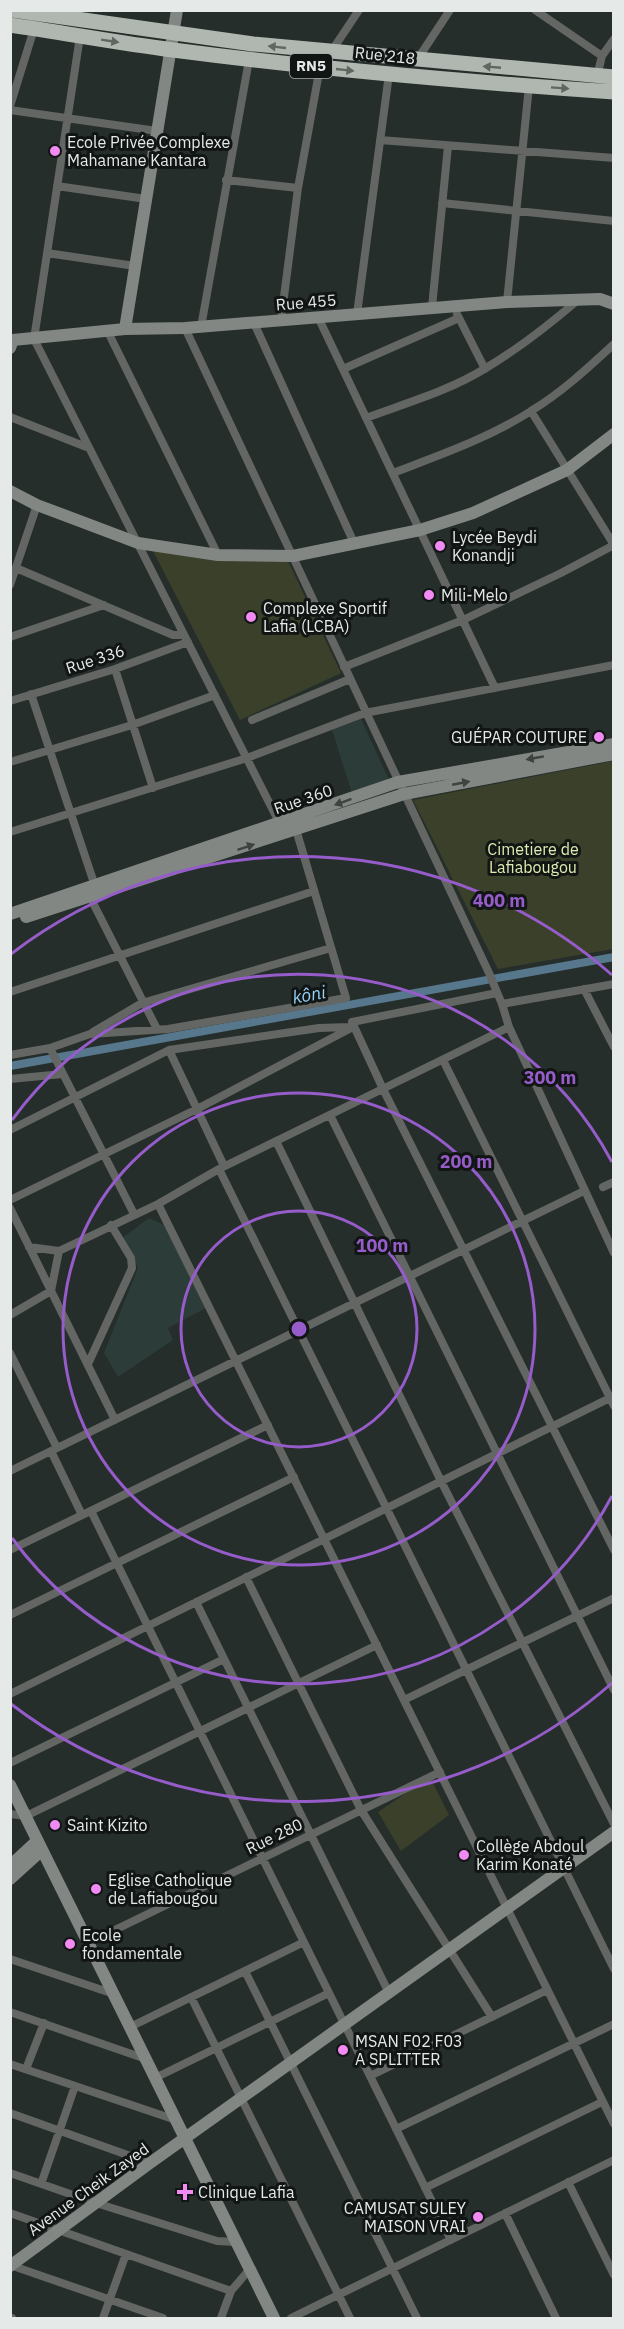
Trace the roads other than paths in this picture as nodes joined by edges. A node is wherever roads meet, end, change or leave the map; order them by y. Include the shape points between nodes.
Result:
1 (13, 10) edge
2 (177, 10) edge
3 (359, 10) edge
4 (450, 10) edge
5 (535, 10) edge
6 (29, 12) edge
7 (85, 23) edge
8 (10, 25) edge
9 (34, 29) junction
10 (614, 39) edge
11 (171, 42) junction
12 (330, 53) junction
13 (602, 56) junction
14 (249, 60) junction
15 (417, 61) junction
16 (320, 67) junction
17 (388, 74) junction
18 (597, 76) junction
19 (416, 77) junction
20 (614, 77) edge
21 (529, 86) junction
22 (614, 92) edge
23 (10, 108) edge
24 (67, 118) junction
25 (157, 131) junction
26 (380, 140) junction
27 (448, 146) junction
28 (522, 152) junction
29 (614, 158) edge
30 (226, 180) junction
31 (57, 186) junction
32 (298, 188) junction
33 (146, 199) junction
34 (442, 203) junction
35 (516, 211) junction
36 (614, 221) edge
37 (47, 253) junction
38 (135, 266) junction
39 (579, 299) junction
40 (507, 302) junction
41 (611, 303) edge
42 (452, 306) junction
43 (432, 307) junction
44 (357, 314) junction
45 (318, 317) junction
46 (459, 318) junction
47 (281, 320) junction
48 (254, 323) junction
49 (201, 327) junction
50 (185, 328) junction
51 (125, 329) junction
52 (108, 332) junction
53 (34, 339) junction
54 (11, 343) edge
55 (614, 344) edge
56 (343, 369) junction
57 (485, 369) junction
58 (531, 411) junction
59 (10, 417) edge
60 (366, 418) junction
61 (614, 434) edge
62 (89, 447) junction
63 (567, 470) junction
64 (393, 473) junction
65 (10, 492) edge
66 (37, 505) junction
67 (420, 530) junction
68 (138, 543) junction
69 (354, 543) junction
70 (614, 545) edge
71 (218, 555) junction
72 (293, 556) junction
73 (16, 568) junction
74 (10, 585) edge
75 (104, 605) junction
76 (463, 620) junction
77 (10, 637) edge
78 (186, 638) junction
79 (614, 665) edge
80 (344, 667) junction
81 (115, 669) junction
82 (350, 679) junction
83 (495, 688) junction
84 (31, 694) junction
85 (215, 695) junction
86 (10, 701) edge
87 (365, 713) junction
88 (252, 720) dead end
89 (132, 725) junction
90 (614, 744) edge
91 (50, 750) junction
92 (614, 754) edge
93 (247, 758) junction
94 (10, 762) edge
95 (153, 788) junction
96 (401, 788) junction
97 (70, 812) junction
98 (280, 824) junction
99 (295, 825) junction
100 (10, 832) edge
101 (314, 891) junction
102 (92, 892) junction
103 (10, 914) edge
104 (10, 922) edge
105 (331, 948) junction
106 (119, 956) junction
107 (614, 984) edge
108 (584, 989) junction
109 (10, 992) edge
110 (497, 993) junction
111 (142, 1003) junction
112 (502, 1004) junction
113 (353, 1027) junction
114 (509, 1027) junction
115 (157, 1029) junction
116 (90, 1034) junction
117 (614, 1047) edge
118 (169, 1050) junction
119 (53, 1053) junction
120 (10, 1055) edge
121 (443, 1060) junction
122 (63, 1074) junction
123 (10, 1079) edge
124 (383, 1089) junction
125 (75, 1097) junction
126 (197, 1109) junction
127 (330, 1115) junction
128 (10, 1130) edge
129 (276, 1141) junction
130 (104, 1154) junction
131 (221, 1168) junction
132 (614, 1182) edge
133 (603, 1187) dead end
134 (584, 1191) junction
135 (10, 1200) edge
136 (158, 1204) junction
137 (10, 1208) edge
138 (134, 1214) junction
139 (522, 1221) junction
140 (111, 1225) junction
141 (29, 1247) junction
142 (464, 1250) junction
143 (59, 1251) junction
144 (614, 1253) edge
145 (410, 1276) junction
146 (51, 1292) junction
147 (355, 1303) junction
148 (10, 1315) edge
149 (298, 1330) junction
150 (10, 1353) edge
151 (236, 1361) junction
152 (88, 1364) junction
153 (612, 1400) edge
154 (115, 1420) junction
155 (268, 1425) junction
156 (552, 1426) junction
157 (54, 1449) junction
158 (497, 1453) junction
159 (10, 1471) edge
160 (294, 1477) junction
161 (441, 1480) junction
162 (386, 1508) junction
163 (91, 1511) junction
164 (82, 1515) junction
165 (324, 1539) junction
166 (10, 1550) edge
167 (614, 1550) edge
168 (117, 1563) junction
169 (246, 1577) junction
170 (614, 1598) edge
171 (196, 1602) junction
172 (10, 1615) edge
173 (577, 1616) junction
174 (148, 1626) junction
175 (524, 1642) junction
176 (377, 1645) junction
177 (224, 1659) junction
178 (466, 1670) junction
179 (176, 1682) junction
180 (299, 1683) junction
181 (614, 1690) edge
182 (10, 1694) edge
183 (404, 1700) junction
184 (248, 1708) junction
185 (200, 1731) junction
186 (10, 1763) edge
187 (440, 1772) junction
188 (10, 1785) edge
189 (361, 1810) junction
190 (10, 1815) edge
191 (26, 1816) junction
192 (614, 1824) edge
193 (614, 1832) edge
194 (311, 1835) junction
195 (40, 1845) junction
196 (263, 1858) junction
197 (10, 1866) edge
198 (564, 1869) junction
199 (10, 1879) edge
200 (507, 1909) junction
201 (304, 1942) junction
202 (88, 1943) junction
203 (450, 1949) junction
204 (10, 1959) edge
205 (614, 1969) edge
206 (245, 1971) junction
207 (547, 1990) junction
208 (329, 1993) junction
209 (389, 1993) junction
210 (114, 1994) junction
211 (191, 1997) junction
212 (10, 2012) edge
213 (492, 2017) junction
214 (271, 2022) junction
215 (44, 2024) junction
216 (345, 2024) junction
217 (614, 2024) edge
218 (130, 2027) junction
219 (573, 2043) junction
220 (217, 2048) junction
221 (146, 2060) junction
222 (10, 2064) edge
223 (291, 2064) junction
224 (26, 2069) junction
225 (370, 2076) junction
226 (155, 2078) junction
227 (75, 2086) junction
228 (242, 2099) junction
229 (602, 2102) junction
230 (10, 2113) edge
231 (176, 2120) junction
232 (614, 2124) edge
233 (396, 2129) junction
234 (60, 2131) junction
235 (185, 2139) junction
236 (614, 2160) edge
237 (150, 2163) junction
238 (10, 2173) edge
239 (568, 2182) junction
240 (41, 2184) junction
241 (425, 2188) junction
242 (96, 2203) junction
243 (10, 2213) edge
244 (505, 2213) junction
245 (59, 2230) junction
246 (451, 2240) junction
247 (236, 2242) junction
248 (126, 2254) junction
249 (11, 2265) edge
250 (392, 2269) junction
251 (249, 2270) junction
252 (614, 2275) edge
253 (231, 2291) junction
254 (339, 2295) junction
255 (110, 2300) junction
256 (103, 2319) edge
257 (163, 2319) edge
258 (221, 2319) edge
259 (274, 2319) edge
260 (291, 2319) edge
261 (350, 2319) edge
262 (417, 2319) edge
263 (556, 2319) edge

1 - 6 highway, Rue 218 / RN5
2 - 11 street
3 - 12 street
4 - 15 street
5 - 13 street
6 - 7 highway, Rue 218 / RN5
7 - 9 highway, Rue 218 / RN5
7 - 11 highway, Rue 218 / RN5
7 - 24 street
8 - 9 highway, Rue 218 / RN5
9 - 23 street
10 - 13 street
12 -> 11 highway, Rue 218 / RN5
11 - 14 highway, Rue 218 / RN5
11 - 25 street
12 - 15 highway, Rue 218 / RN5
13 - 18 street
14 - 16 highway, Rue 218 / RN5
14 - 30 street
18 -> 15 highway, Rue 218 / RN5
15 - 19 street
16 -> 17 highway, Rue 218 / RN5
16 - 32 street
17 - 19 highway, Rue 218 / RN5
17 - 26 street
18 - 20 highway, Rue 218 / RN5
19 - 21 highway, Rue 218 / RN5
21 -> 22 highway, Rue 218 / RN5
21 - 28 street
23 - 24 street
24 - 25 street
24 - 31 street
25 - 33 street
26 - 27 street
26 - 44 street
27 - 28 street
27 - 34 street
28 - 29 street
28 - 35 street
30 - 32 street
30 - 49 street
31 - 33 street
31 - 37 street
32 - 47 street
33 - 38 street
34 - 35 street
34 - 43 street
35 - 36 street
35 - 40 street
37 - 38 street
37 - 53 street
38 - 51 street
39 - 40 street, Rue 455
39 - 41 street, Rue 455
39 - 57 street
40 - 42 street, Rue 455
42 - 43 street, Rue 455
42 - 46 street
43 - 44 street, Rue 455
44 - 45 street, Rue 455
45 - 47 street, Rue 455
45 - 56 street
46 - 56 street
46 - 57 street
47 - 48 street, Rue 455
48 - 49 street, Rue 455
48 - 69 street
49 - 50 street, Rue 455
50 - 51 street, Rue 455
50 - 72 street
51 - 52 street, Rue 455
52 - 53 street, Rue 455
52 - 71 street
53 - 54 street, Rue 455
53 - 62 street
55 - 58 street
56 - 60 street
57 - 60 street via 442,390
58 - 63 street
58 - 64 street via 466,445
59 - 62 street
60 - 64 street
61 - 63 street
62 - 68 street
63 - 67 street via 473,513
63 - 70 street
64 - 67 street
65 - 66 street
66 - 68 street
66 - 73 street
67 - 69 street
67 - 76 street
68 - 71 street
68 - 78 street
69 - 72 street
70 - 76 street
71 - 72 street
72 - 80 street
73 - 74 street
73 - 75 street
75 - 77 street
75 - 78 street
76 - 80 street
76 - 83 street
78 - 81 street, Rue 336
78 - 85 street
79 - 83 street
80 - 82 street
81 - 84 street, Rue 336
81 - 89 street
82 - 87 street
82 - 88 street
83 - 87 street
84 - 86 street, Rue 336
84 - 91 street
85 - 89 street
85 - 93 street
87 - 93 street
87 - 96 street
89 - 91 street
89 - 95 street
90 -> 96 street, Rue 360
91 - 94 street
91 - 97 street
96 -> 92 street, Rue 360
93 - 95 street
93 - 98 street
95 - 97 street
96 - 99 street, Rue 360
96 - 110 street
97 - 100 street
97 - 102 street
98 - 99 street, Rue 360
98 - 102 street, Rue 360
99 - 101 street
102 -> 99 street, Rue 360
101 - 105 street
101 - 106 street
102 - 103 street, Rue 360
102 - 104 street, Rue 360
102 - 106 street
105 - 111 street
105 - 115 street via 346,998
106 - 109 street
106 - 111 street
107 - 108 street
108 - 112 street
108 - 117 street
110 - 112 street
110 - 113 street via 352,1022
111 - 115 street
111 - 116 street
112 - 114 street
113 - 118 street via 319,1028
113 - 124 street
113 - 126 street
114 - 121 street
114 - 134 street
115 - 116 street
116 - 119 street
118 - 125 street
118 - 126 street
119 - 120 street
119 - 122 street
121 - 124 street
121 - 139 street
122 - 123 street
122 - 125 street
124 - 127 street
124 - 142 street
125 - 128 street
125 - 130 street
126 - 130 street
126 - 131 street
127 - 129 street
127 - 145 street
129 - 131 street
129 - 147 street
130 - 135 street
130 - 138 street
131 - 136 street
131 - 149 street
132 - 133 street
134 - 139 street
134 - 144 street
136 - 138 street
136 - 151 street
137 - 141 street
138 - 140 street
139 - 142 street
139 - 153 street
140 - 143 street
140 - 152 street via 131,1258 132,1268
141 - 143 street
141 - 146 street
142 - 145 street
142 - 156 street
143 - 146 street
145 - 147 street
145 - 158 street
146 - 148 street
146 - 152 street
147 - 149 street
147 - 161 street
149 - 151 street
149 - 162 street
150 - 157 street
151 - 154 street
151 - 155 street
152 - 154 street
153 - 156 street
154 - 157 street
155 - 160 street
155 - 163 street
156 - 158 street
156 - 167 street
157 - 159 street
157 - 164 street
158 - 161 street
158 - 173 street
160 - 165 street
160 - 168 street
161 - 162 street
161 - 175 street
162 - 165 street
162 - 178 street
163 - 164 street
163 - 168 street
164 - 166 street
165 - 169 street
165 - 176 street
168 - 172 street
168 - 174 street
169 - 171 street
169 - 180 street
170 - 173 street
171 - 174 street
171 - 177 street
173 - 175 street
173 - 181 street
174 - 179 street
174 - 182 street
175 - 178 street
175 - 192 street
176 - 180 street
176 - 183 street
177 - 179 street
177 - 184 street
178 - 183 street
178 - 198 street
179 - 185 street
179 - 186 street
180 - 184 street
180 - 189 street
183 - 187 street
184 - 185 street
184 - 194 street
185 - 191 street
185 - 196 street
187 - 189 street, Rue 280
187 - 200 street
188 - 191 street
189 - 194 street, Rue 280
189 - 203 street
190 - 191 street
191 - 195 street
193 - 198 street, Avenue Cheik Zayed
194 - 196 street, Rue 280
194 - 209 street
195 - 197 street
195 - 199 street
195 - 202 street
196 - 201 street
196 - 202 street, Rue 280
198 - 200 street, Avenue Cheik Zayed
198 - 205 street
200 - 203 street, Avenue Cheik Zayed
200 - 207 street
201 - 206 street
201 - 208 street
202 - 210 street
203 - 209 street, Avenue Cheik Zayed
203 - 213 street
204 - 210 street
206 - 211 street
206 - 214 street
207 - 213 street
207 - 219 street
208 - 214 street
208 - 216 street
209 - 216 street, Avenue Cheik Zayed
210 - 218 street
211 - 218 street
211 - 220 street
212 - 215 street
213 - 225 street
214 - 220 street
214 - 223 street
215 - 221 street
215 - 224 street
216 - 223 street, Avenue Cheik Zayed
216 - 225 street
217 - 219 street
218 - 221 street
219 - 229 street
219 - 233 street
220 - 226 street
220 - 228 street
221 - 226 street
222 - 224 street
223 - 228 street, Avenue Cheik Zayed
223 - 250 street
224 - 227 street
225 - 233 street
226 - 231 street
227 - 231 street
227 - 234 street
228 - 235 street, Avenue Cheik Zayed
228 - 254 street
229 - 232 street
229 - 241 street
230 - 234 street
231 - 235 street
233 - 241 street
234 - 237 street
234 - 240 street
235 - 237 street, Avenue Cheik Zayed
235 - 247 street
236 - 239 street
237 - 242 street, Avenue Cheik Zayed
238 - 240 street
239 - 244 street
239 - 252 street
240 - 242 street
241 - 246 street
242 - 245 street, Avenue Cheik Zayed
242 - 247 street via 217,2241
243 - 245 street
244 - 246 street
244 - 263 street
245 - 248 street
245 - 249 street, Avenue Cheik Zayed
246 - 250 street
247 - 251 street
248 - 253 street
248 - 255 street
249 - 255 street
250 - 254 street
250 - 262 street
251 - 253 street
251 - 259 street
253 - 258 street
254 - 260 street
254 - 261 street
255 - 256 street
255 - 257 street

